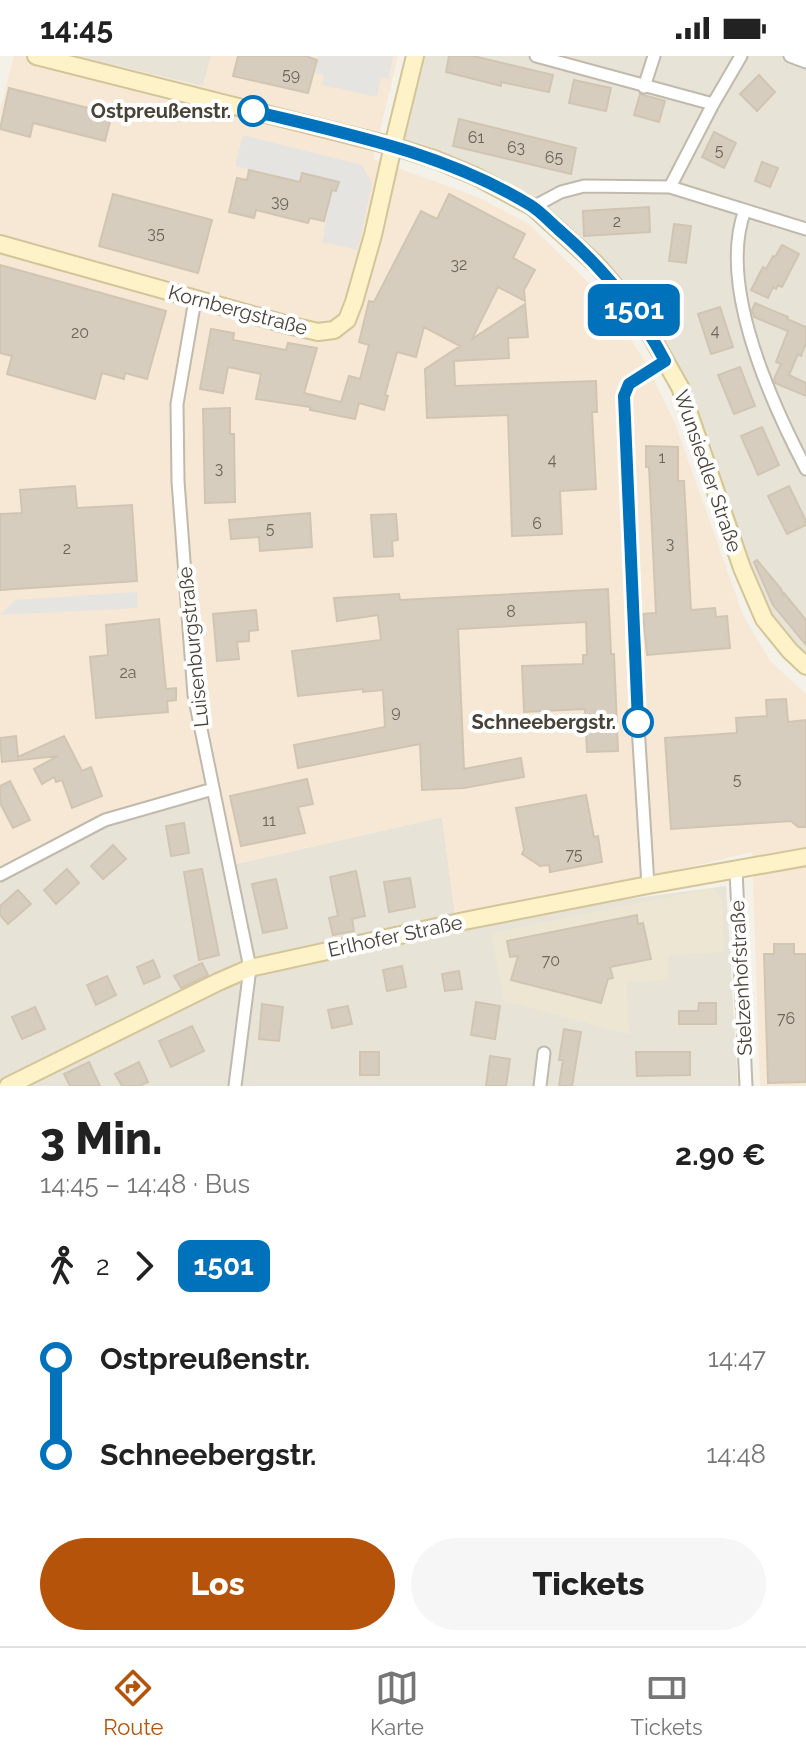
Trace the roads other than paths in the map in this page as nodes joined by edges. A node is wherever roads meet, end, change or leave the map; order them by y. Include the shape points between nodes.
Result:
1 (36, 56) edge
2 (415, 56) edge
3 (536, 56) edge
4 (654, 56) edge
5 (741, 56) edge
6 (790, 56) edge
7 (806, 62) edge
8 (644, 87) junction
9 (713, 104) junction
10 (393, 146) junction
11 (670, 187) junction
12 (533, 207) junction
13 (745, 210) junction
14 (806, 229) edge
15 (0, 244) edge
16 (195, 300) junction
17 (665, 361) junction
18 (806, 469) edge
19 (806, 666) edge
20 (213, 789) junction
21 (806, 857) edge
22 (736, 870) junction
23 (0, 875) edge
24 (648, 885) junction
25 (250, 968) junction
26 (544, 1053) dead end
27 (8, 1086) edge
28 (235, 1086) edge
29 (540, 1086) edge
30 (746, 1086) edge

1 - 10 street, Wunsiedler Straße
2 - 10 street
3 - 8 street
4 - 8 street
5 - 9 street
6 - 7 street
8 - 9 street
9 - 11 street
10 - 12 street, Wunsiedler Straße via 475,176
10 - 16 street, Kornbergstraße via 347,320 334,330 318,332
11 - 12 street via 584,186
11 - 13 street
12 - 17 street, Wunsiedler Straße via 627,300
13 - 14 street
13 - 18 street via 737,262 742,307 761,372
15 - 16 street, Kornbergstraße
16 - 20 street, Luisenburgstraße via 177,404 178,481 194,695
17 - 19 street, Wunsiedler Straße via 680,387 764,619
17 - 24 street via 629,384 624,396
20 - 23 street via 105,820
20 - 25 street, Luisenburgstraße
21 - 22 street, Erlhofer Straße
22 - 24 street, Erlhofer Straße
22 - 30 street, Stelzenhofstraße
24 - 25 street, Erlhofer Straße
25 - 27 street, Erlhofer Straße
25 - 28 street, Luisenburgstraße
26 - 29 street

